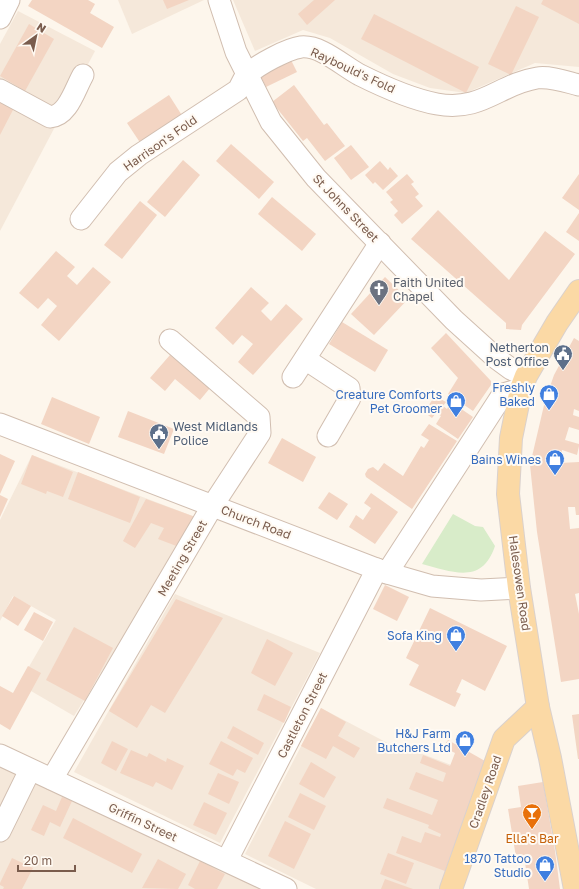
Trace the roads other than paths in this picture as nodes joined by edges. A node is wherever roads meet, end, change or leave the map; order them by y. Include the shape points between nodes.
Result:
1 (9, 0) edge
2 (219, 0) edge
3 (0, 18) edge
4 (83, 75) dead end
5 (247, 75) junction
6 (579, 85) edge
7 (0, 90) edge
8 (81, 219) dead end
9 (380, 243) junction
10 (579, 291) edge
11 (170, 340) dead end
12 (305, 359) junction
13 (293, 377) dead end
14 (524, 382) junction
15 (0, 424) edge
16 (328, 436) dead end
17 (213, 505) junction
18 (382, 571) junction
19 (519, 588) junction
20 (538, 707) junction
21 (0, 755) edge
22 (30, 770) junction
23 (52, 779) junction
24 (0, 831) edge
25 (227, 860) junction
26 (286, 889) edge
27 (451, 889) edge
28 (575, 889) edge

1 - 3 street
2 - 5 street, St Johns Street via 236,52
4 - 7 street via 63,112 57,116 50,117
5 - 6 street, Raybould's Fold via 278,56 300,47 319,52 386,87 437,104 463,106 485,100 538,78
5 - 8 street, Harrison's Fold via 238,90 118,172
5 - 9 street, St Johns Street via 275,128 316,178
9 - 12 street
9 - 14 street, St Johns Street via 454,320
10 - 14 main road, Halesowen Road via 562,314
11 - 17 street, Meeting Street via 259,417 260,433
12 - 13 street
12 - 16 street via 349,388 350,398
14 - 18 street, Castleton Street via 503,394
14 - 19 main road, Halesowen Road via 511,438 508,494
15 - 17 street, Church Road
17 - 18 street, Church Road
17 - 23 street, Meeting Street
18 - 19 street, Church Road via 432,586 481,590
18 - 25 street, Castleton Street
19 - 20 main road, Halesowen Road
20 - 27 main road, Cradley Road via 504,740
20 - 28 main road, Halesowen Road
21 - 22 street, Griffin Street
22 - 23 street, Griffin Street
22 - 24 street
23 - 25 street, Griffin Street
25 - 26 street, Griffin Street

